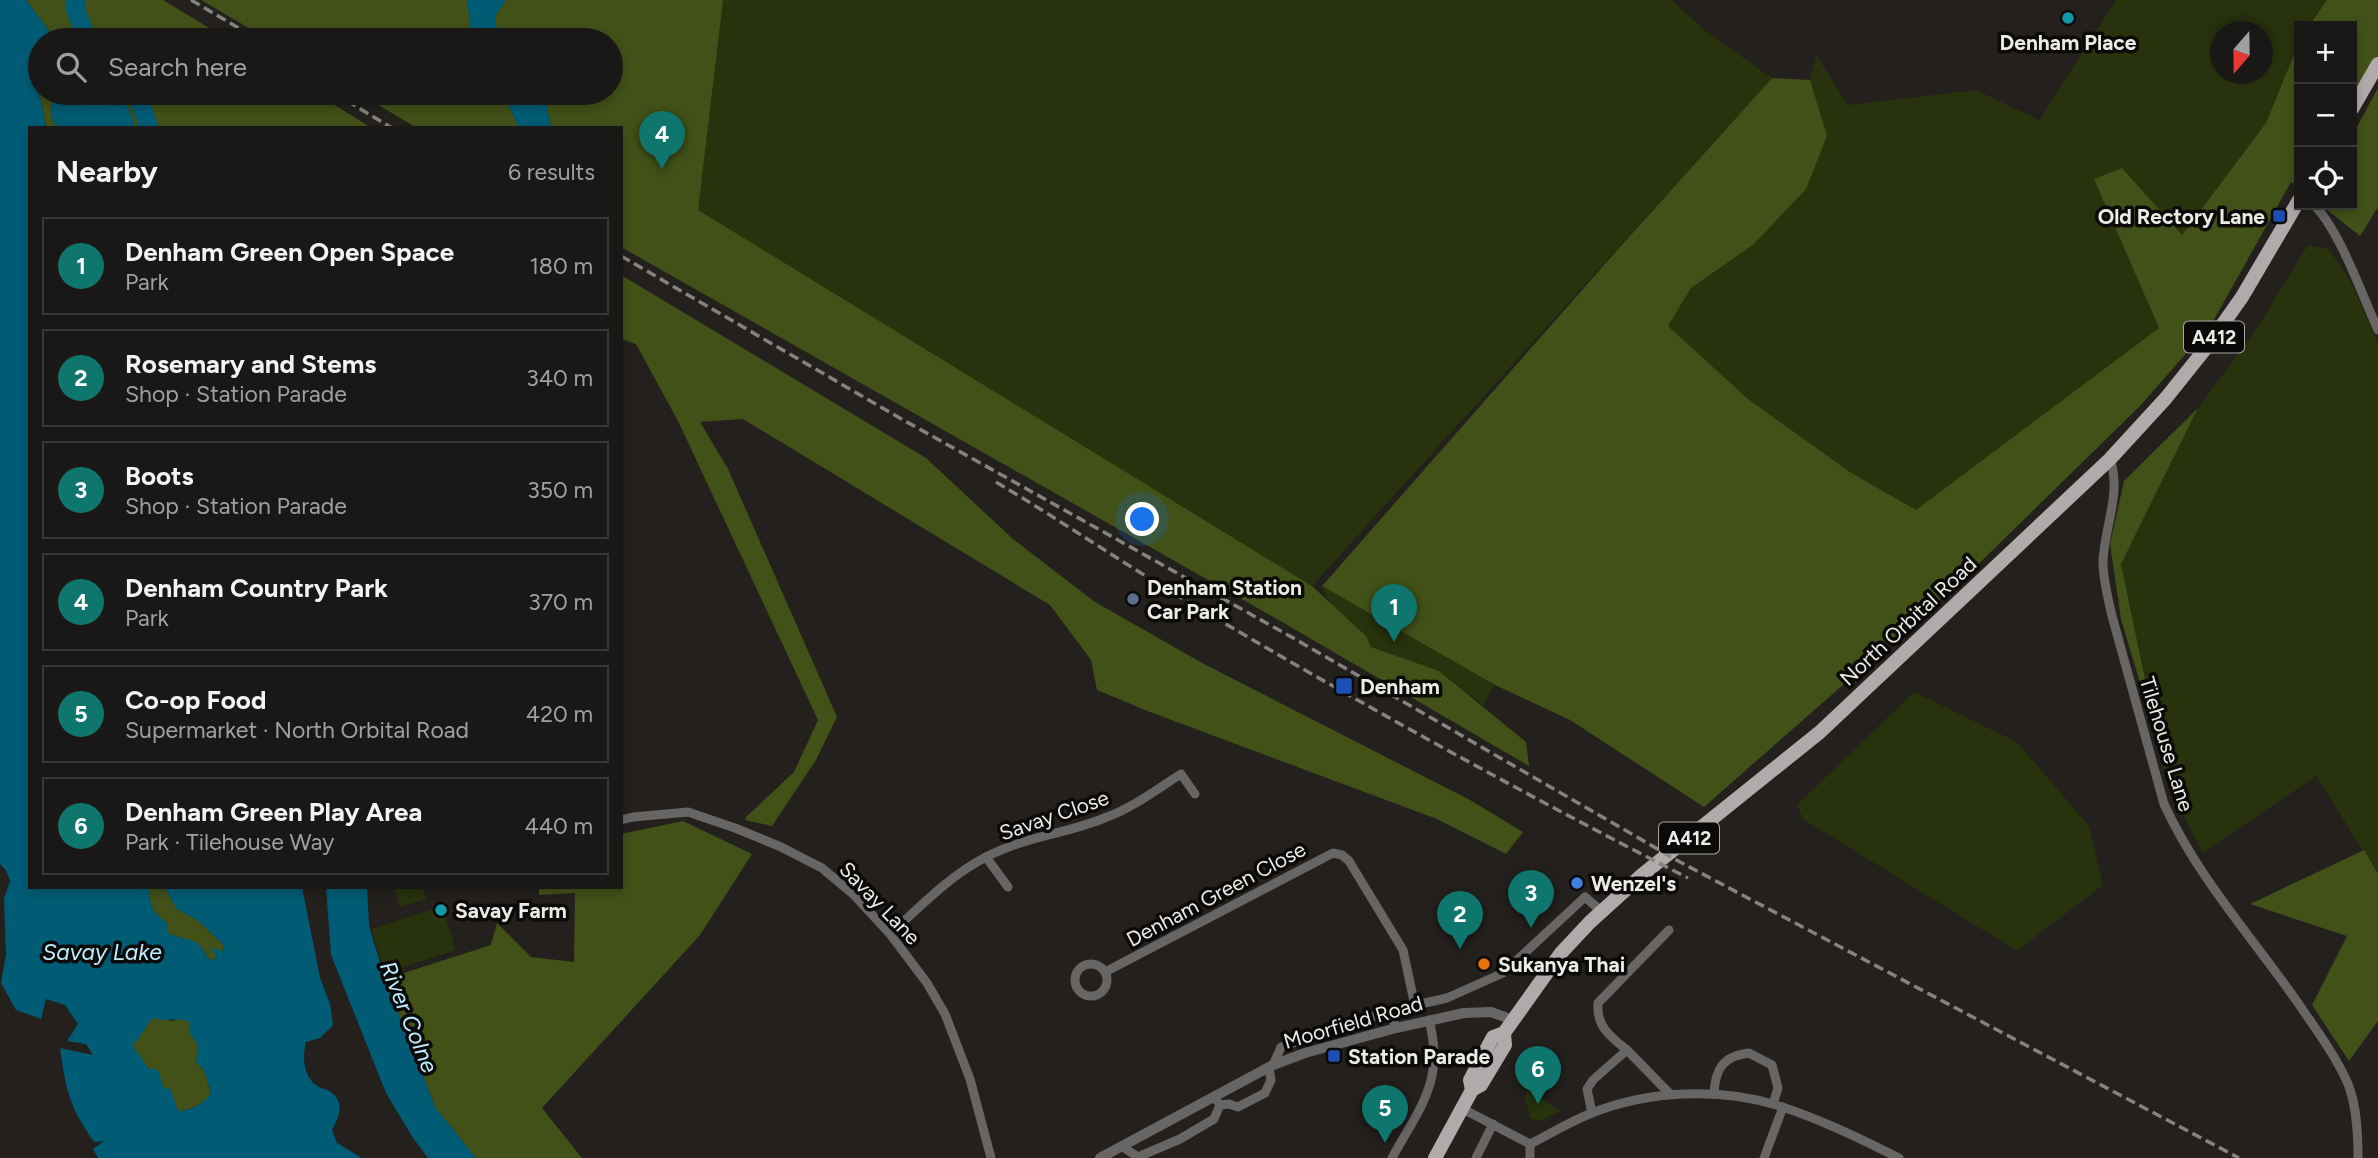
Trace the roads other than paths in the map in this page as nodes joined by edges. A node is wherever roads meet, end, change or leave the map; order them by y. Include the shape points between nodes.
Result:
1 (2378, 64) edge
2 (2357, 100) edge
3 (2294, 209) edge
4 (2318, 210) edge
5 (2378, 330) edge
6 (2110, 459) junction
7 (1195, 794) dead end
8 (623, 820) edge
9 (985, 857) junction
10 (1008, 887) dead end
11 (1601, 911) junction
12 (1669, 930) dead end
13 (890, 934) junction
14 (1105, 972) dead end
15 (1415, 1006) junction
16 (1390, 1011) junction
17 (1429, 1020) junction
18 (1513, 1020) junction
19 (1396, 1028) junction
20 (1627, 1050) junction
21 (1271, 1066) junction
22 (1670, 1094) junction
23 (1714, 1094) junction
24 (1217, 1102) junction
25 (1778, 1106) junction
26 (1461, 1108) junction
27 (1591, 1113) junction
28 (1493, 1124) junction
29 (1530, 1144) junction
30 (1123, 1147) junction
31 (991, 1158) edge
32 (1100, 1158) edge
33 (1392, 1158) edge
34 (1435, 1158) edge
35 (1476, 1158) edge
36 (1530, 1158) edge
37 (1764, 1158) edge
38 (1899, 1158) edge
39 (2358, 1158) edge

1 - 2 main road
3 - 6 main road, North Orbital Road / A412 via 2206,348
4 - 5 street
6 - 11 main road, North Orbital Road / A412 via 1820,732
6 - 39 street, Tilehouse Lane via 2115,484 2103,561 2106,585 2164,804 2216,894 2337,1063 2355,1110
7 - 9 street, Savay Close via 1181,774 1109,817 1027,839
8 - 13 street, Savay Lane via 688,812 781,846 822,868
9 - 10 street
9 - 13 street, Savay Close via 955,876
11 - 15 street via 1585,897 1503,973 1447,999
11 - 18 main road, North Orbital Road / A412 via 1561,953
12 - 20 street via 1598,1003 1603,1029
13 - 31 street, Savay Lane via 945,1014 970,1079
14 - 15 street, Denham Green Close via 1333,853 1349,861 1403,950
15 - 16 street
16 - 19 street
16 - 21 street via 1281,1047
17 - 18 street, Moorfield Road via 1478,1012
17 - 19 street, Moorfield Road
17 - 33 street via 1435,1059 1431,1086
18 - 26 main road, North Orbital Road / A412 via 1487,1047
19 - 21 street, Moorfield Road
20 - 22 street
20 - 27 street via 1587,1089
21 - 24 street, Moorfield Road
21 - 24 street via 1265,1093 1238,1107
22 - 23 street
22 - 27 street
23 - 25 street
23 - 25 street via 1720,1067 1730,1058 1749,1053 1772,1065
24 - 30 street, Moorfield Road
24 - 30 street via 1214,1119 1180,1139 1138,1157
25 - 37 street
25 - 38 street
26 - 28 street
26 - 34 main road, North Orbital Road / A412
27 - 29 street
28 - 29 street
28 - 35 street
29 - 36 street
30 - 32 street, Moorfield Road

